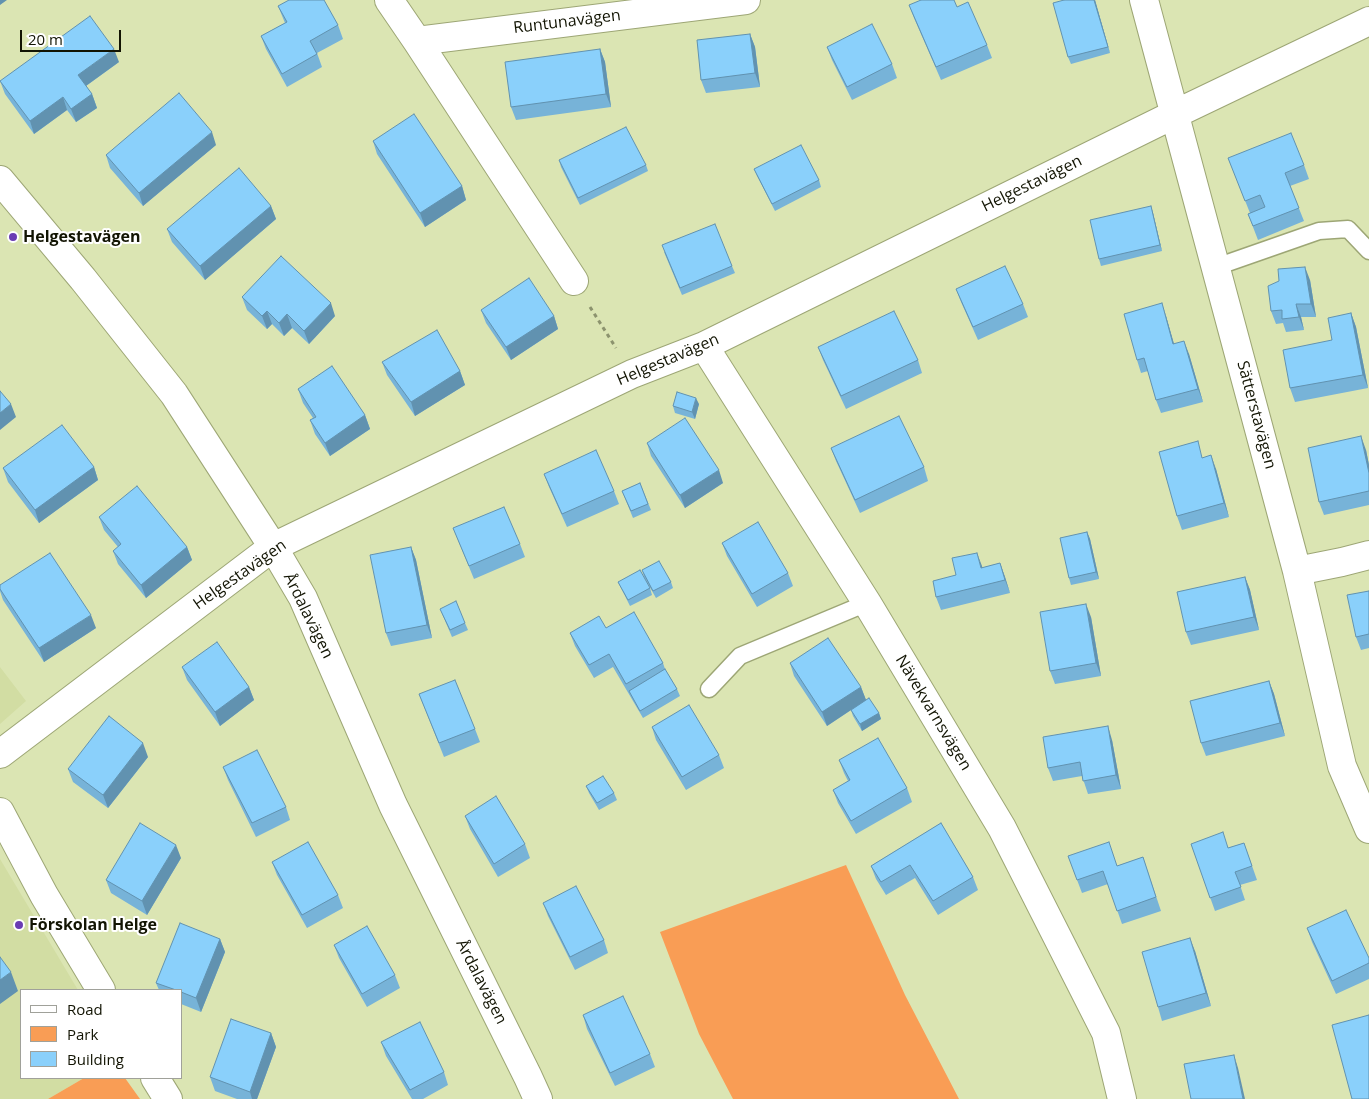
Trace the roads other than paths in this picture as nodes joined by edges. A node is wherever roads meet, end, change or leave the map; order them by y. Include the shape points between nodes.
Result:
1 (390, 0) edge
2 (746, 0) edge
3 (1144, 0) edge
4 (627, 7) edge
5 (1369, 21) edge
6 (417, 41) junction
7 (1175, 114) junction
8 (0, 180) edge
9 (1369, 251) edge
10 (1216, 267) junction
11 (574, 281) road end
12 (704, 346) junction
13 (273, 547) junction
14 (1369, 555) edge
15 (1297, 572) junction
16 (867, 603) junction
17 (709, 689) dead end
18 (0, 754) edge
19 (0, 812) edge
20 (1369, 829) edge
21 (100, 989) edge
22 (156, 1079) edge
23 (168, 1099) edge
24 (538, 1099) edge
25 (1122, 1099) edge

1 - 6 street
2 - 4 street, Runtunavägen
3 - 7 street, Sätterstavägen
4 - 6 street, Runtunavägen
5 - 7 street, Helgestavägen
6 - 11 street
7 - 10 street, Sätterstavägen
7 - 12 street, Helgestavägen
8 - 13 street, Årdalavägen via 174,394
9 - 10 lane via 1348,230 1319,231
10 - 15 street, Sätterstavägen
12 - 13 street, Helgestavägen via 632,374
12 - 16 street, Nävekvarnsvägen
13 - 18 street, Helgestavägen
13 - 24 street, Årdalavägen via 302,598 393,805
14 - 15 street
15 - 20 street, Sätterstavägen via 1342,766
16 - 17 lane via 740,656
16 - 25 street, Nävekvarnsvägen via 1007,837 1106,1032
19 - 21 street via 44,895
22 - 23 street

